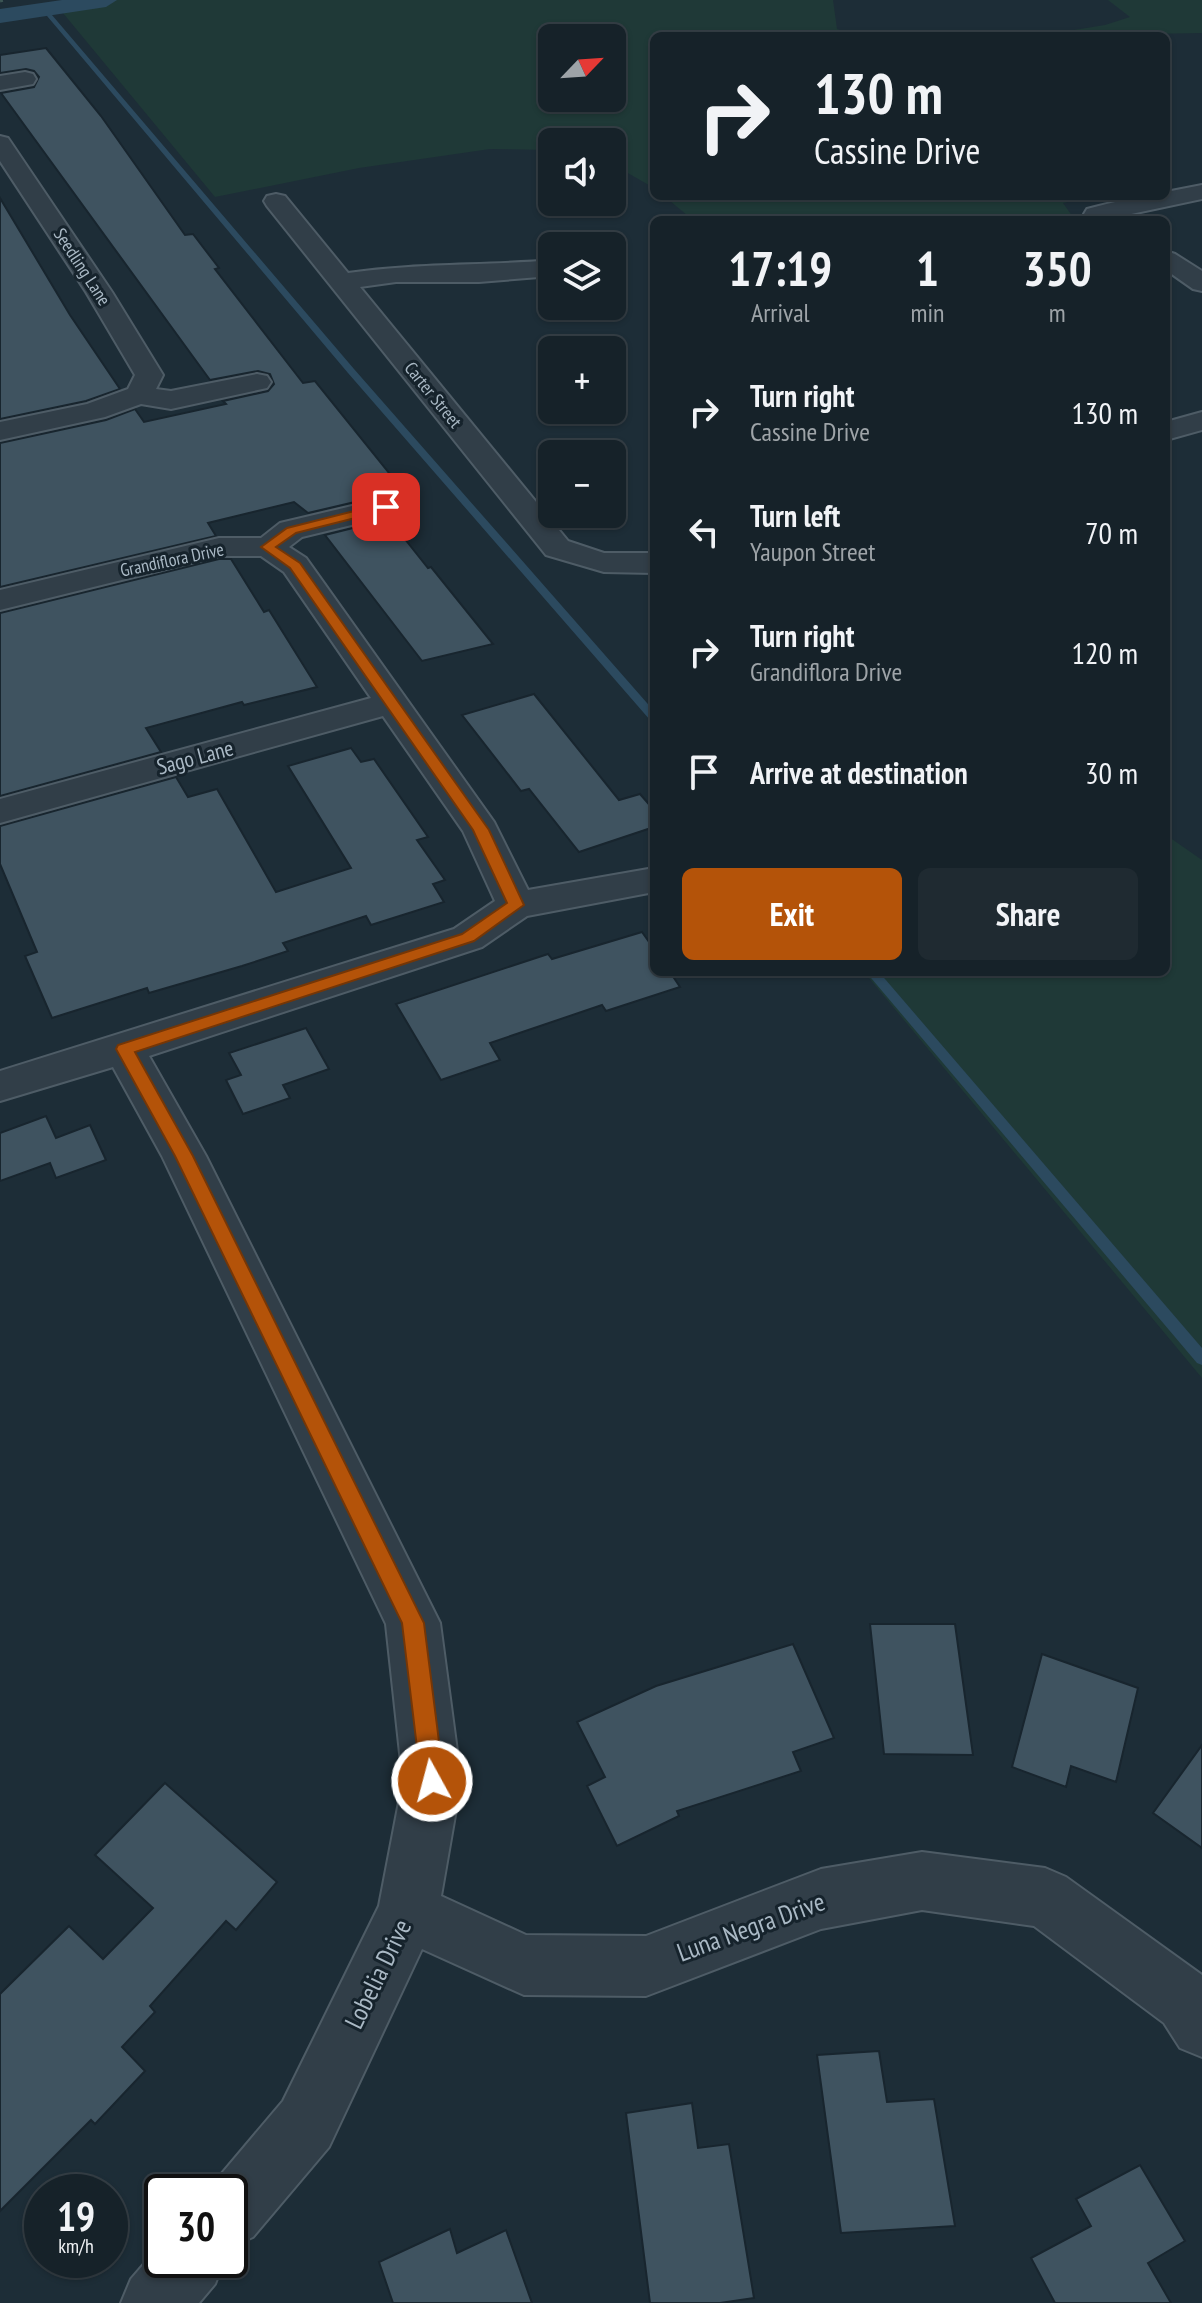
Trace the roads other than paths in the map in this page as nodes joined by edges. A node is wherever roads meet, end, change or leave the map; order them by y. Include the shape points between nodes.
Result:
1 (25, 79) dead end
2 (0, 83) edge
3 (0, 143) edge
4 (1202, 192) edge
5 (1169, 200) edge
6 (1170, 200) edge
7 (276, 201) dead end
8 (1104, 216) edge
9 (1170, 262) edge
10 (538, 269) edge
11 (341, 282) junction
12 (1202, 283) edge
13 (257, 382) dead end
14 (139, 395) junction
15 (1202, 421) edge
16 (1170, 430) edge
17 (0, 431) edge
18 (386, 507) dead end
19 (268, 547) junction
20 (650, 563) edge
21 (0, 600) edge
22 (390, 703) junction
23 (0, 811) edge
24 (650, 881) edge
25 (516, 905) junction
26 (124, 1049) junction
27 (0, 1086) edge
28 (408, 1912) junction
29 (1202, 2026) edge
30 (248, 2193) edge
31 (176, 2278) edge
32 (155, 2303) edge

1 - 2 street
3 - 14 street, Seedling Lane via 149,375
4 - 6 street
5 - 8 street
7 - 11 street, Carter Street
9 - 12 street
10 - 11 street via 396,274
11 - 20 street, Carter Street via 557,548 607,564
13 - 14 street via 171,400
14 - 17 street via 95,411
15 - 16 street
18 - 19 street via 291,530
19 - 21 street, Grandiflora Drive via 219,547
19 - 22 street via 295,565
22 - 23 street, Sago Lane
22 - 25 street via 481,830
24 - 25 street
25 - 26 street via 468,938
26 - 27 street
26 - 28 street, Lobelia Drive via 184,1156 413,1623 432,1781
28 - 29 street, Luna Negra Drive via 524,1965 646,1966 821,1899 907,1883 1045,1898 1186,2001
28 - 30 street, Lobelia Drive via 306,2124
31 - 32 street

